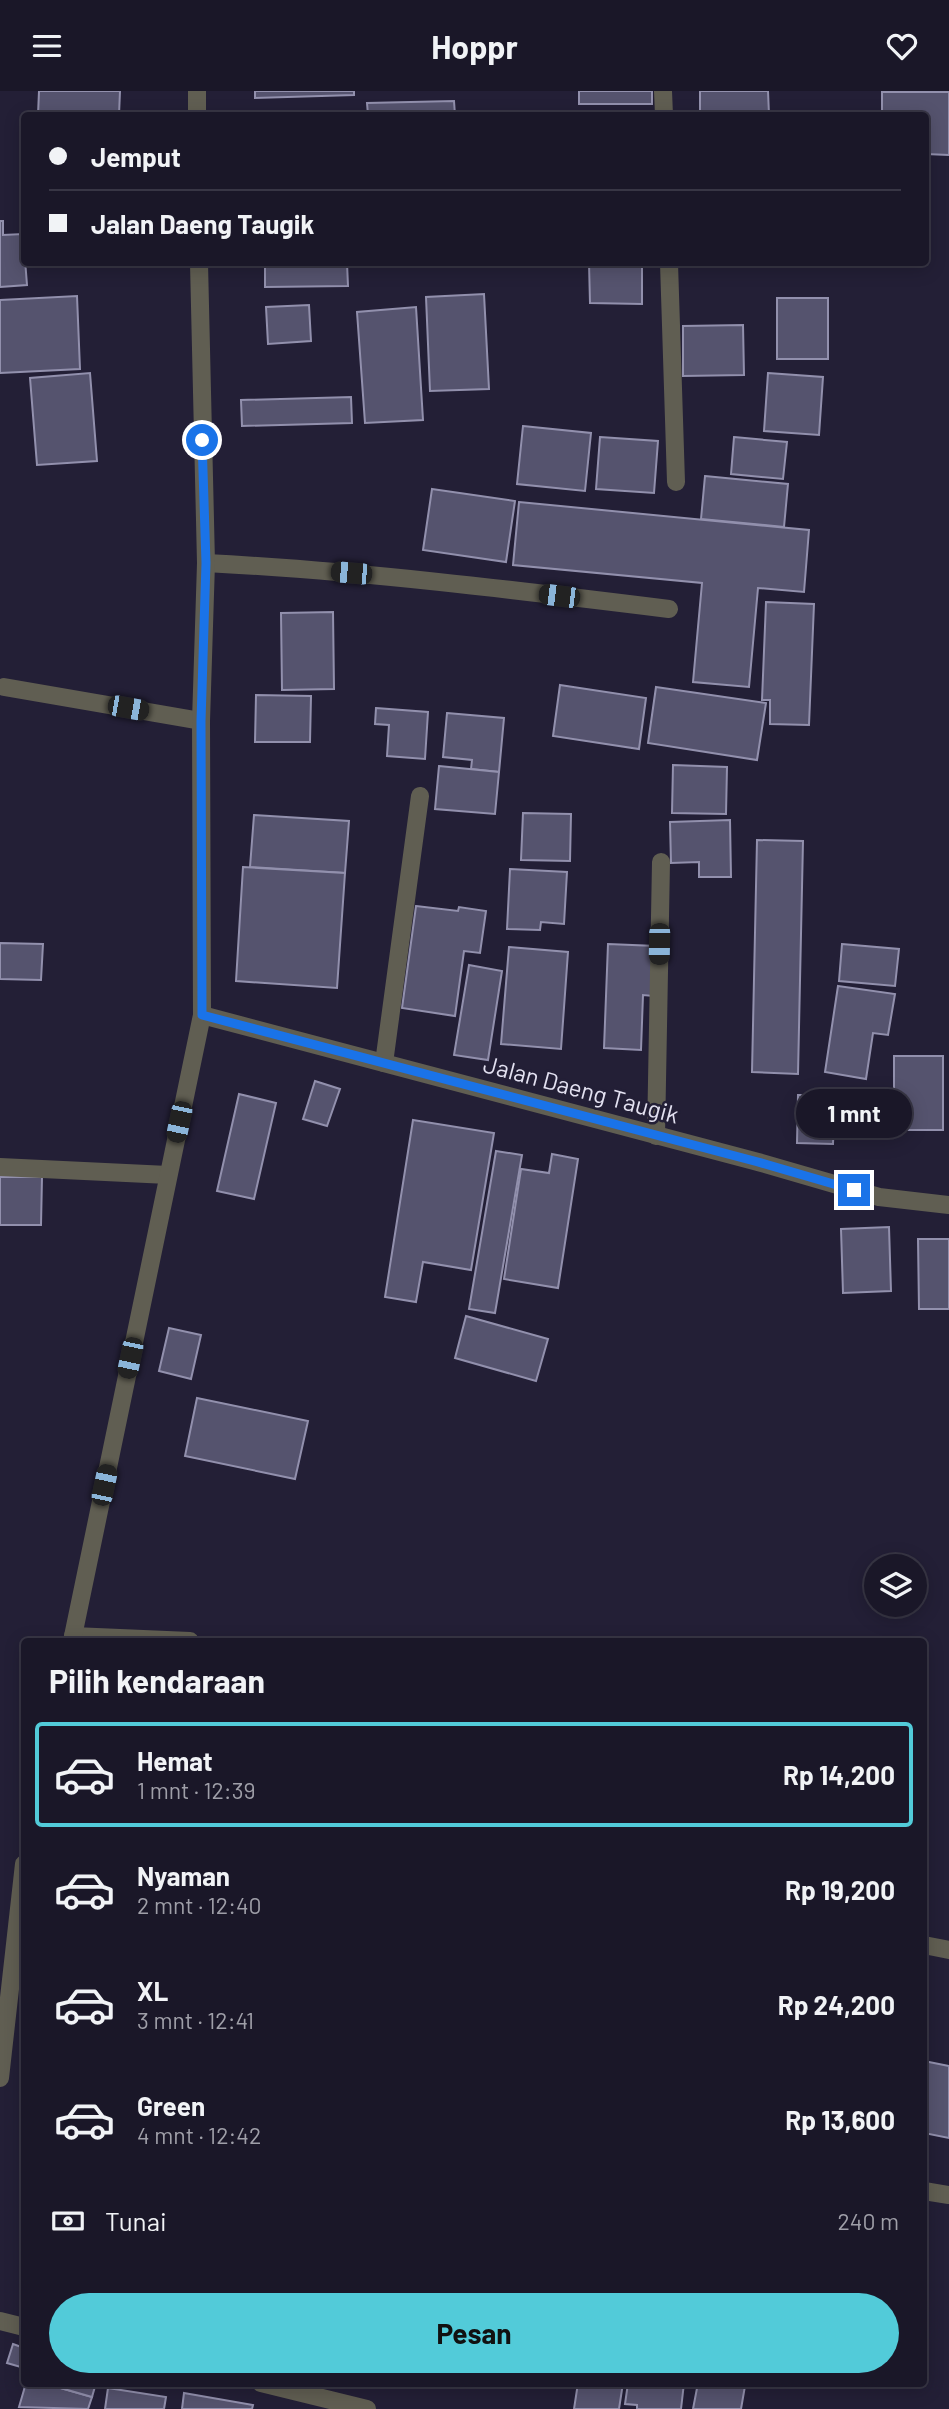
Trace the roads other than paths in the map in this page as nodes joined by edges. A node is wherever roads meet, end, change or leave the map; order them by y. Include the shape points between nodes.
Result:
1 (197, 91) edge
2 (663, 91) edge
3 (197, 112) edge
4 (664, 112) edge
5 (199, 266) edge
6 (668, 266) edge
7 (676, 482) dead end
8 (206, 563) junction
9 (669, 610) dead end
10 (4, 687) dead end
11 (201, 721) junction
12 (420, 796) dead end
13 (661, 862) dead end
14 (202, 1015) junction
15 (384, 1063) junction
16 (656, 1136) junction
17 (0, 1167) edge
18 (168, 1175) junction
19 (949, 1205) edge
20 (72, 1638) edge
21 (21, 1916) edge
22 (927, 1946) edge
23 (949, 1950) edge
24 (17, 1986) edge
25 (0, 2078) edge
26 (927, 2191) edge
27 (949, 2195) edge
28 (0, 2321) edge
29 (21, 2326) edge
30 (277, 2387) edge
31 (367, 2409) edge

1 - 3 street
2 - 4 street
5 - 8 street
6 - 7 street
8 - 9 street via 449,582
8 - 11 street
10 - 11 street
11 - 14 street
12 - 15 street
13 - 16 street
14 - 15 street, Jalan Daeng Taugik
14 - 18 street
15 - 16 street, Jalan Daeng Taugik
16 - 19 street, Jalan Daeng Taugik via 878,1197
17 - 18 street
18 - 20 street
21 - 24 street
22 - 23 street
24 - 25 street
26 - 27 street
28 - 29 street
30 - 31 street

